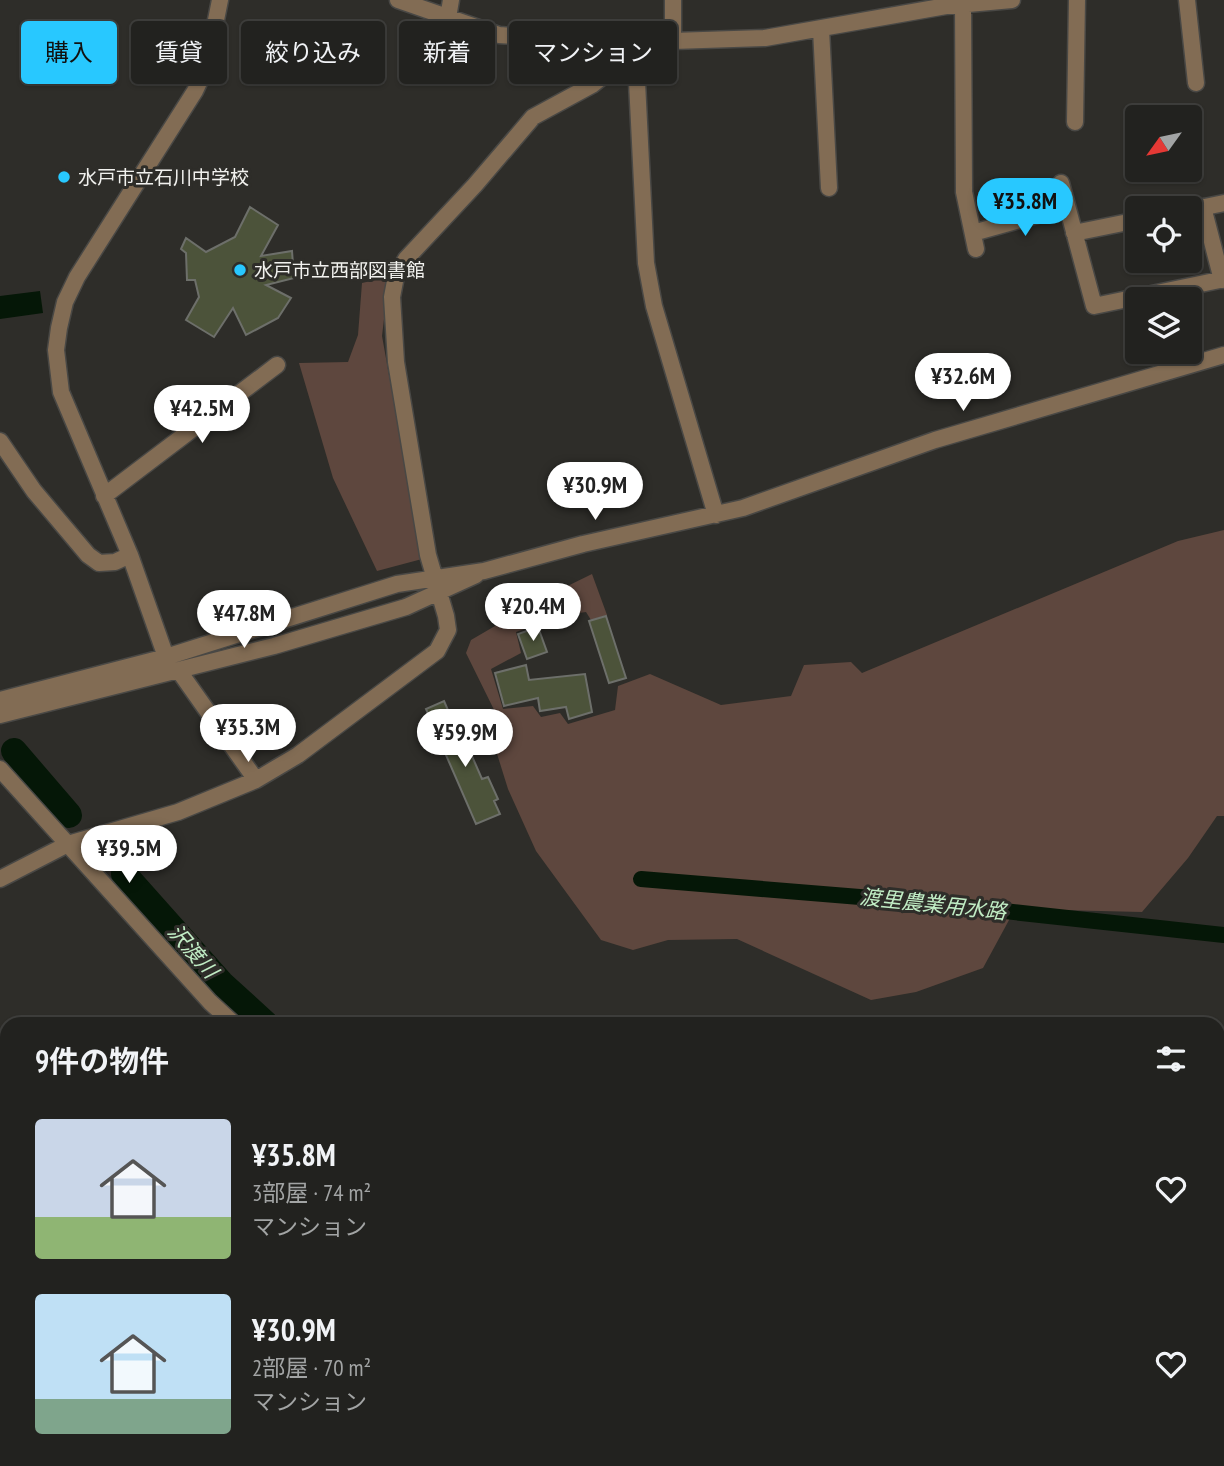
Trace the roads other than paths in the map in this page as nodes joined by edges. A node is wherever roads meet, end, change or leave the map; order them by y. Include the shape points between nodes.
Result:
1 (220, 0) edge
2 (398, 0) edge
3 (451, 0) edge
4 (673, 0) edge
5 (1012, 0) edge
6 (1077, 0) edge
7 (1187, 0) edge
8 (964, 4) junction
9 (448, 18) junction
10 (673, 21) edge
11 (821, 29) junction
12 (509, 36) edge
13 (677, 41) edge
14 (1196, 83) dead end
15 (593, 84) edge
16 (633, 84) edge
17 (1075, 122) dead end
18 (1060, 183) dead end
19 (829, 188) dead end
20 (1224, 203) edge
21 (1066, 207) junction
22 (1202, 208) edge
23 (1202, 222) edge
24 (1125, 223) edge
25 (1074, 233) junction
26 (1223, 279) edge
27 (1224, 355) edge
28 (276, 365) dead end
29 (0, 441) edge
30 (104, 496) junction
31 (716, 515) junction
32 (130, 555) junction
33 (484, 571) junction
34 (435, 576) junction
35 (440, 594) junction
36 (166, 657) junction
37 (179, 671) junction
38 (0, 700) edge
39 (0, 715) edge
40 (0, 769) edge
41 (256, 780) junction
42 (68, 844) junction
43 (0, 879) edge
44 (226, 1017) edge

1 - 30 street via 207,65 195,91 65,302 56,350 61,392
2 - 9 street
3 - 9 street
4 - 10 street
5 - 8 street
6 - 17 street
7 - 14 street
8 - 11 street
8 - 21 street via 964,192 975,241
9 - 12 street
11 - 13 street via 765,38
11 - 19 street
15 - 34 street via 533,117 406,258 396,276 392,297 396,362
16 - 31 street via 646,263 654,306
18 - 21 street
20 - 22 street
21 - 25 street
23 - 26 street
24 - 25 street
25 - 26 street via 1094,306
27 - 31 street via 935,440
28 - 30 street
29 - 32 street via 34,491 88,555 99,564
30 - 32 street
31 - 33 street
32 - 36 street
33 - 34 street
33 - 35 street
34 - 35 street
34 - 36 street
35 - 37 street
35 - 41 street via 448,630 438,651 298,755
36 - 38 street
37 - 39 street
37 - 41 street
40 - 42 street
41 - 42 street via 178,812
42 - 43 street
42 - 44 street

